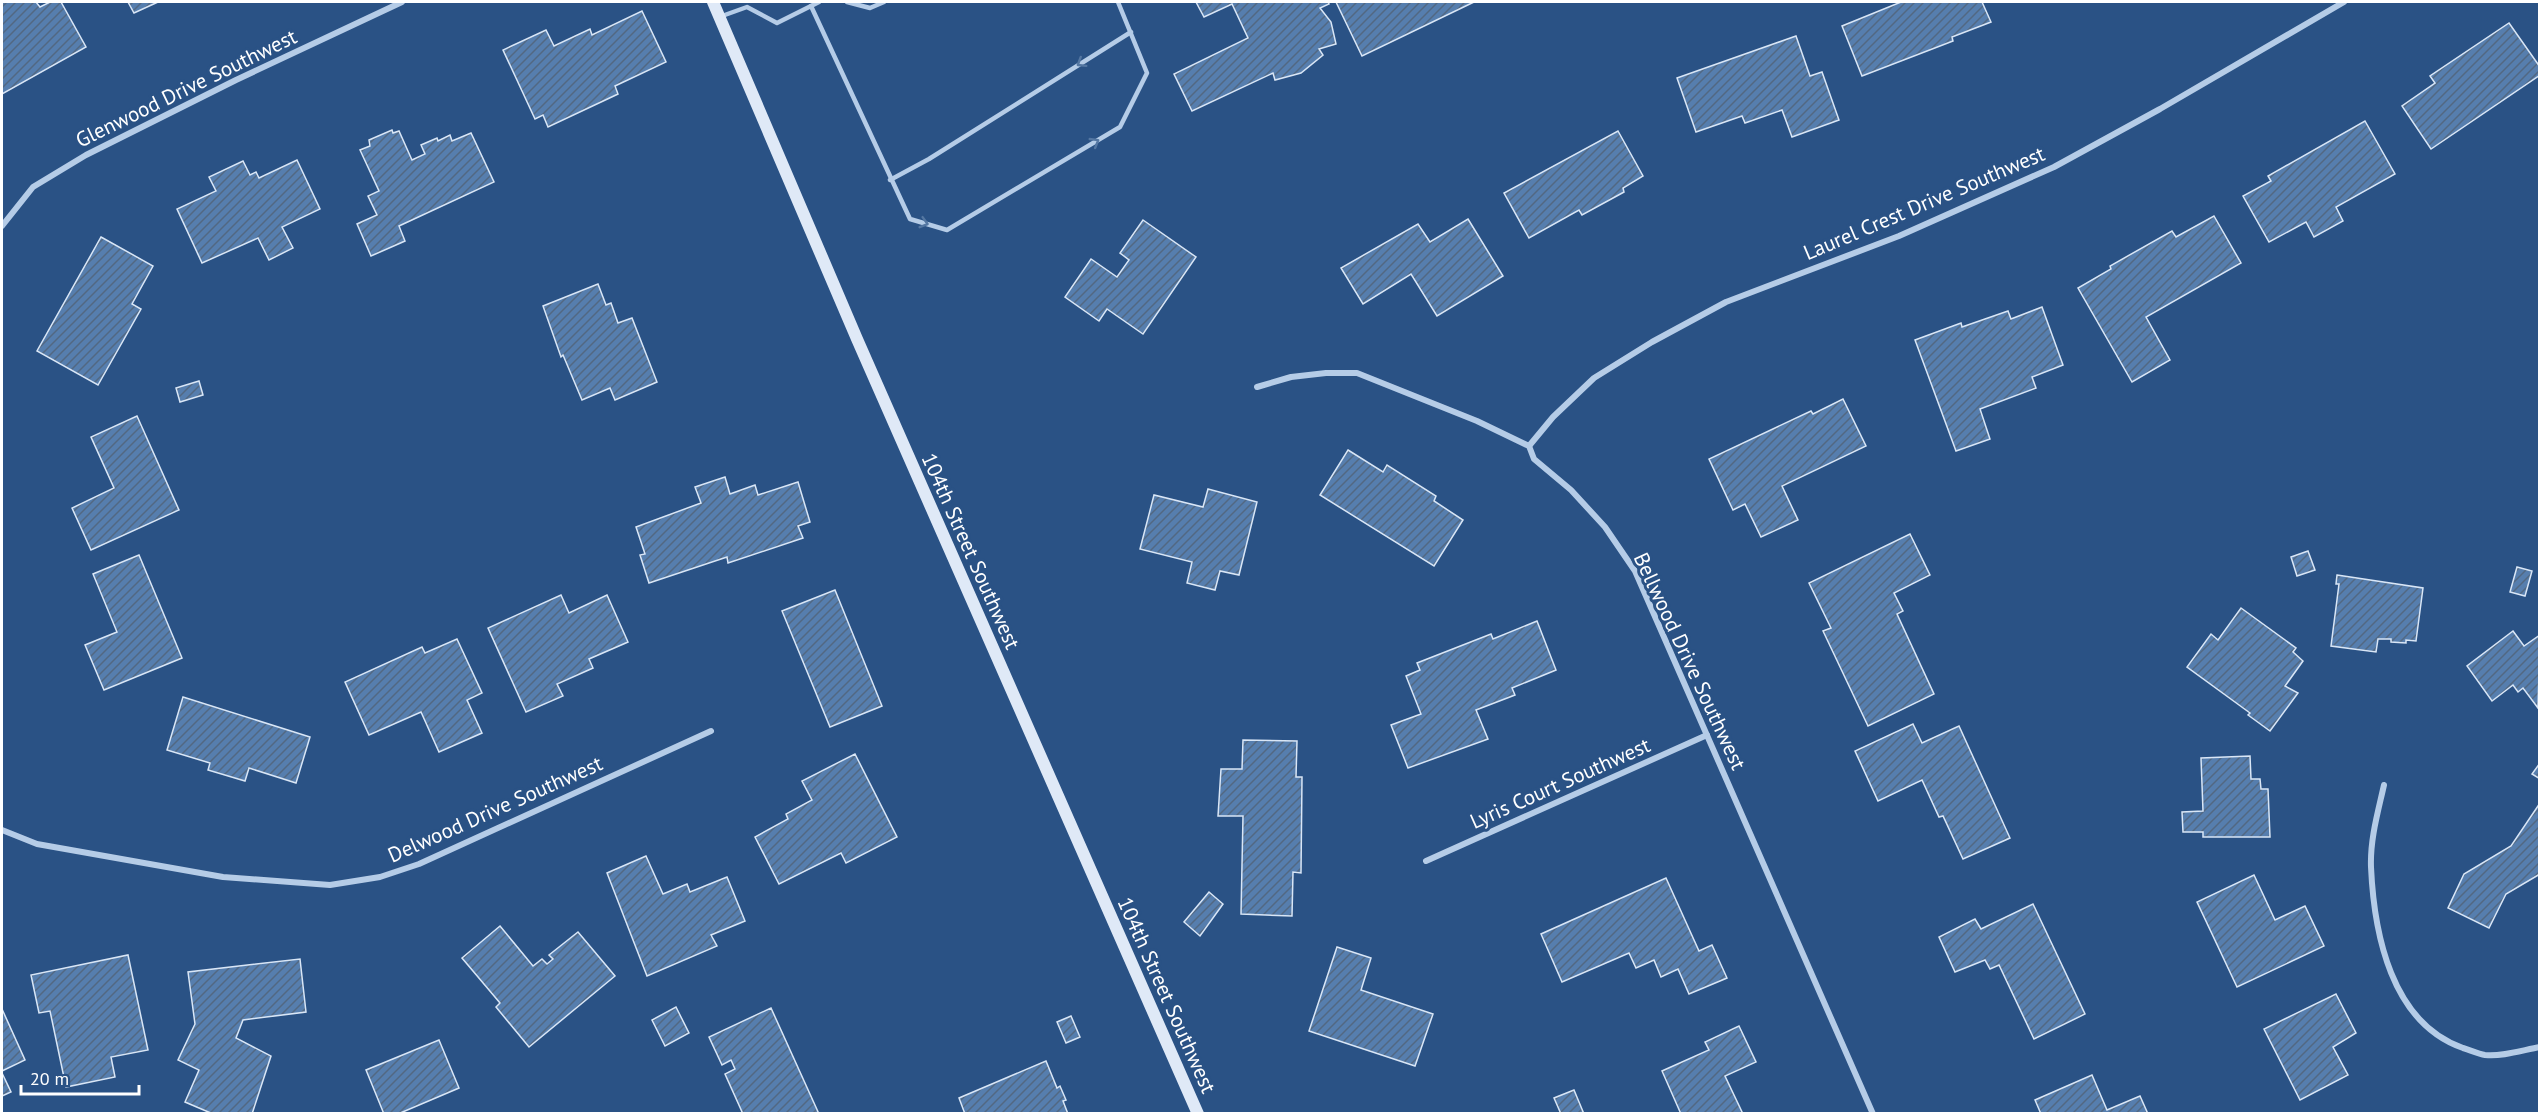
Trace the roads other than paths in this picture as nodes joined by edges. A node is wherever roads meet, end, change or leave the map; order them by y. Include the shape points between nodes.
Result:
1 (402, 2) edge
2 (713, 2) edge
3 (819, 2) edge
4 (847, 2) edge
5 (884, 2) edge
6 (1118, 2) edge
7 (2344, 2) edge
8 (747, 4) edge
9 (811, 6) junction
10 (719, 17) junction
11 (1131, 32) junction
12 (890, 180) junction
13 (2, 226) edge
14 (1257, 387) dead end
15 (1529, 446) junction
16 (711, 731) dead end
17 (1707, 735) junction
18 (2384, 785) dead end
19 (2, 830) edge
20 (1426, 861) dead end
21 (2540, 1047) edge
22 (1198, 1113) edge
23 (1873, 1113) edge

1 - 13 street, Glenwood Drive Southwest via 86,155 33,187
2 - 10 street, 104th Street Southwest
3 - 9 lane
4 - 5 lane via 870,8
6 - 11 lane
7 - 15 street, Laurel Crest Drive Southwest via 2054,167 1899,236 1726,302 1652,342 1594,378
8 - 9 lane via 777,23
8 - 10 lane
9 - 12 lane
10 - 22 street, 104th Street Southwest
11 -> 12 lane
12 -> 11 lane via 910,219 947,230 1120,127 1147,73
14 - 15 street, Bellwood Drive Southwest via 1291,377 1357,373
15 - 17 street, Bellwood Drive Southwest via 1534,459 1571,490 1605,527 1635,572
16 - 19 street, Delwood Drive Southwest via 419,864 380,877 330,885 223,877 37,844
17 - 20 street, Lyris Court Southwest
17 - 23 street, Bellwood Drive Southwest
18 - 21 street via 2371,865 2376,915 2397,990 2427,1028 2453,1044 2485,1055

